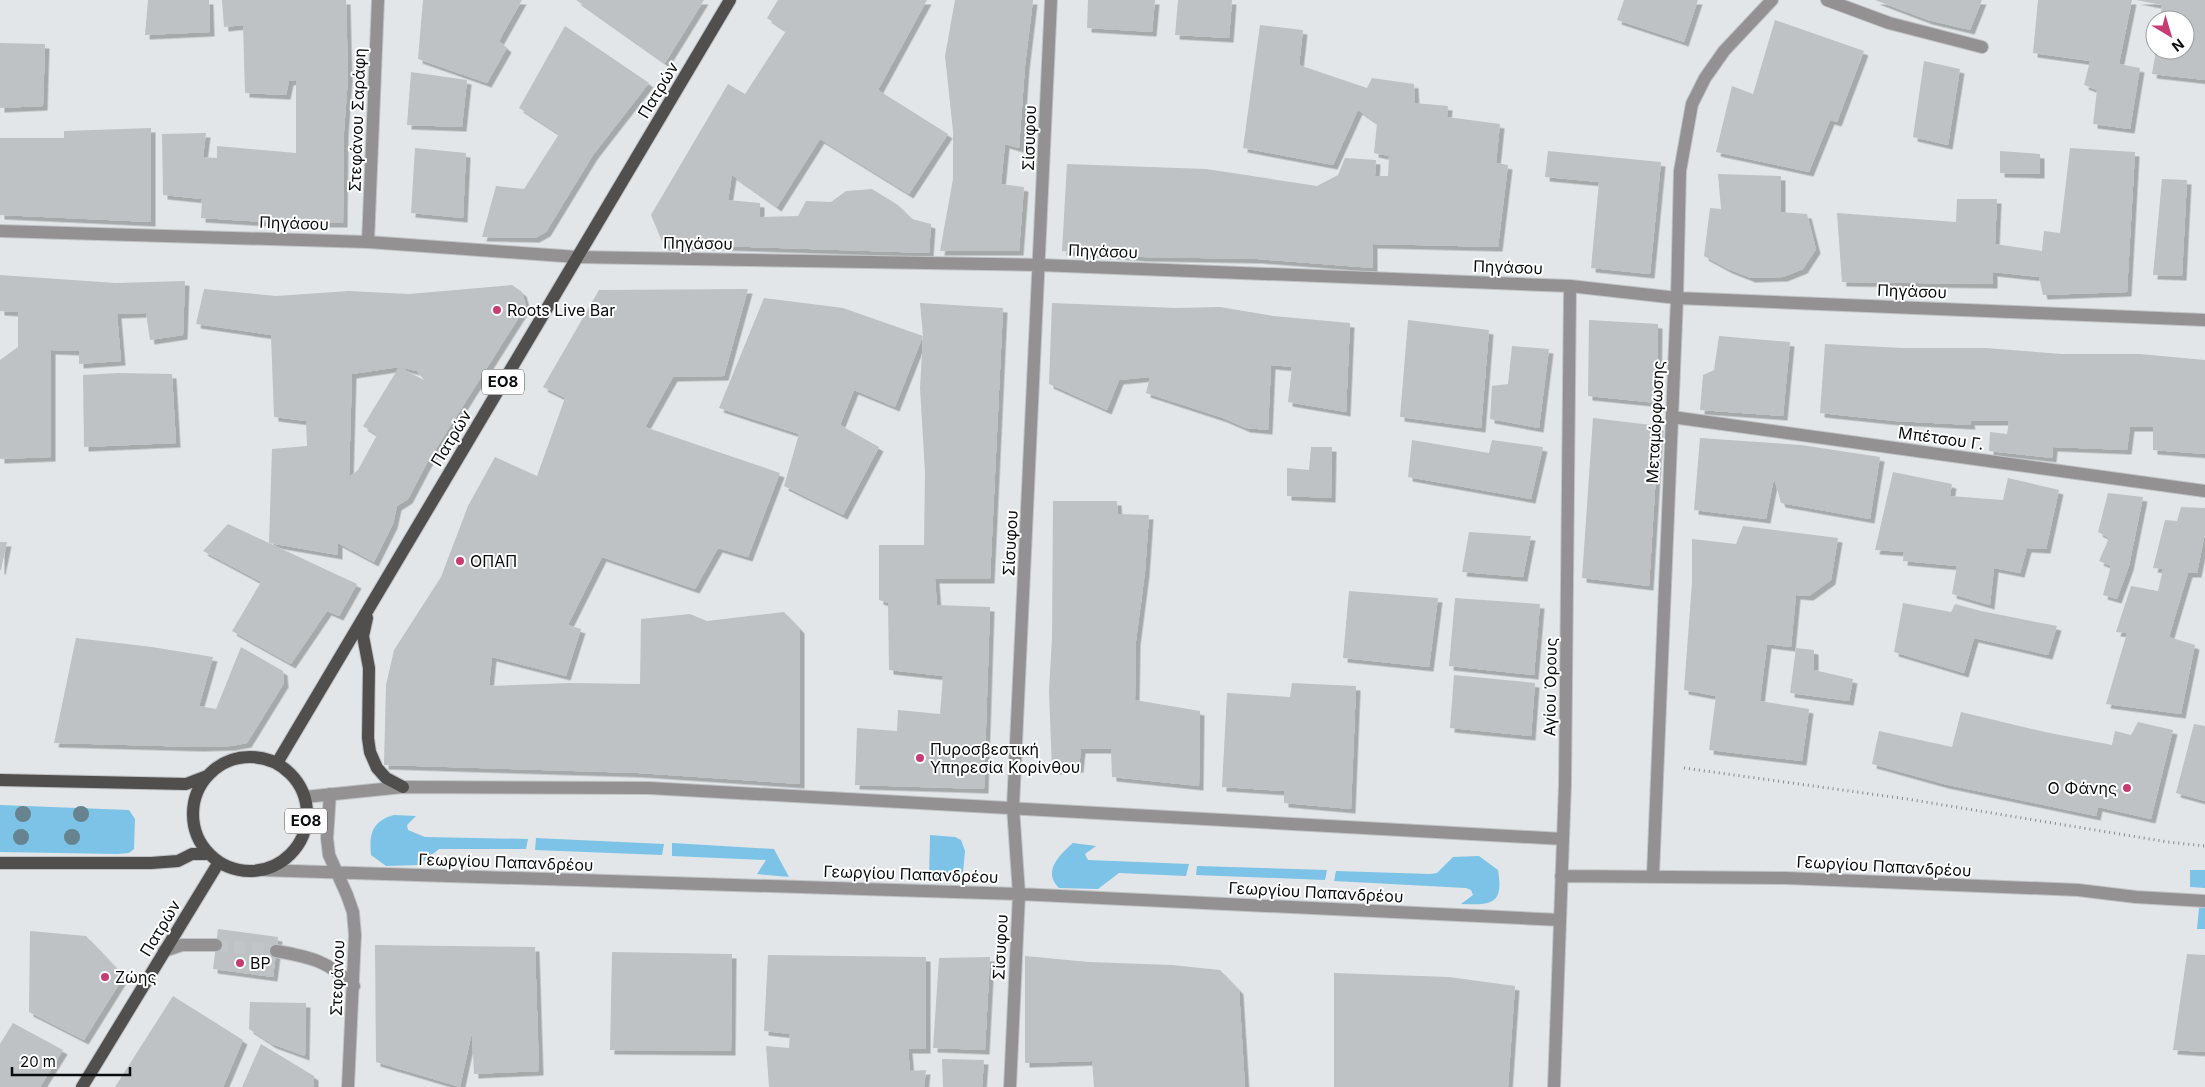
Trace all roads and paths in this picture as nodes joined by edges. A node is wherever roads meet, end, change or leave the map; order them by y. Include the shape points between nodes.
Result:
1 (378, 0) edge
2 (730, 0) edge
3 (1051, 0) edge
4 (1772, 0) edge
5 (1827, 0) edge
6 (1982, 47) dead end
7 (0, 231) edge
8 (368, 242) junction
9 (577, 257) junction
10 (1040, 265) junction
11 (1570, 286) junction
12 (1677, 298) junction
13 (2205, 320) edge
14 (1672, 416) junction
15 (2205, 491) edge
16 (370, 606) junction
17 (277, 763) junction
18 (1656, 764) junction
19 (207, 776) junction
20 (0, 780) edge
21 (403, 787) junction
22 (330, 794) junction
23 (305, 797) junction
24 (1013, 807) junction
25 (1563, 839) junction
26 (2205, 846) edge
27 (208, 854) junction
28 (218, 862) junction
29 (0, 863) edge
30 (261, 870) junction
31 (337, 873) junction
32 (1653, 875) junction
33 (1561, 876) junction
34 (1019, 894) junction
35 (2205, 901) edge
36 (1560, 920) junction
37 (216, 945) tunnel mouth
38 (164, 951) junction
39 (276, 951) tunnel mouth
40 (354, 986) junction
41 (82, 1087) edge
42 (348, 1087) edge
43 (1010, 1087) edge
44 (1554, 1087) edge

1 - 8 street, Στεφάνου Σαράφη
2 - 9 main road, Πατρών / ΕΟ8
3 - 10 street, Σίσυφου
4 - 12 street, Μεταμόρφωσης via 1724,50 1692,104 1680,171
5 - 6 street via 1889,23
7 - 8 street, Πηγάσου
8 - 9 street, Πηγάσου
9 - 10 street, Πηγάσου
9 - 16 main road, Πατρών / ΕΟ8
10 - 11 street, Πηγάσου
10 - 24 street, Σίσυφου
11 - 12 street, Πηγάσου
11 - 25 street, Αγίου Όρους
12 - 13 street, Πηγάσου
12 - 14 street, Μεταμόρφωσης
14 - 15 street, Μπέτσου Γ.
14 - 18 street, Μεταμόρφωσης
16 - 17 main road, Πατρών / ΕΟ8
16 - 21 main road via 363,636 369,668 370,752 386,778
17 - 19 main road, ΕΟ8 via 259,757 239,758 222,764
17 - 23 main road, ΕΟ8 via 289,772
18 - 26 path via 1907,798
18 - 32 street, Μεταμόρφωσης
19 - 20 main road via 186,784
19 - 27 main road, ΕΟ8 via 198,790 193,823 198,840
21 - 22 street
21 - 24 street via 649,788
22 - 23 street
22 - 31 street, Στεφάνου via 329,855
23 - 30 main road, ΕΟ8 via 307,816 303,834 293,851 279,863
24 - 25 street
24 - 34 street, Σίσυφου
25 - 33 street, Αγίου Όρους
27 - 28 main road, ΕΟ8
27 - 29 main road via 151,863
28 - 30 main road, ΕΟ8 via 246,871
28 - 38 main road, Πατρών
30 - 31 street, Γεωργίου Παπανδρέου
31 - 34 street, Γεωργίου Παπανδρέου
31 - 40 street, Στεφάνου via 353,912
32 - 33 street, Γεωργίου Παπανδρέου
32 - 35 street, Γεωργίου Παπανδρέου via 2078,890
33 - 36 street, Αγίου Όρους
34 - 36 street, Γεωργίου Παπανδρέου
34 - 43 street, Σίσυφου
36 - 44 street, Αγίου Όρους
37 - 38 street via 182,946
38 - 41 main road, Πατρών
39 - 40 street via 321,961
40 - 42 street, Στεφάνου

